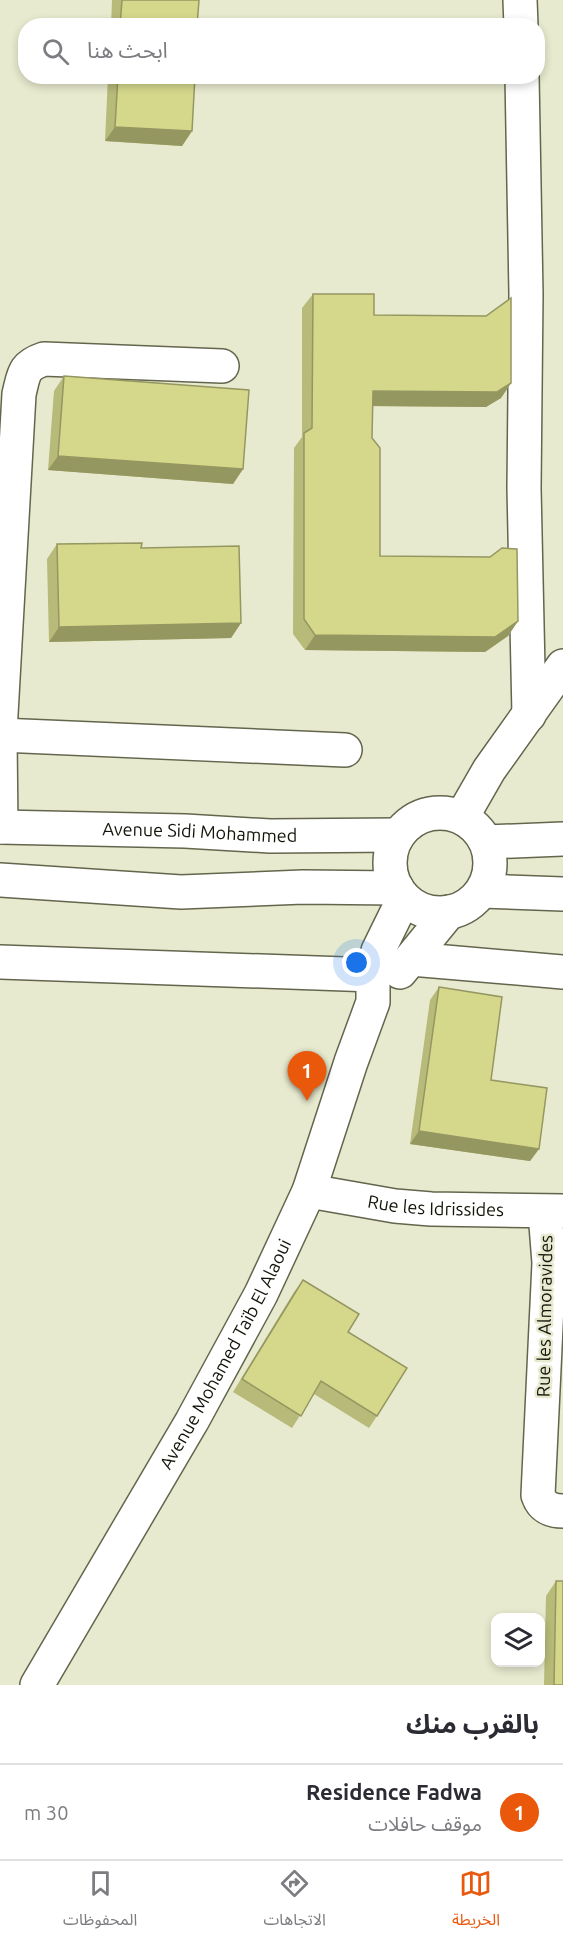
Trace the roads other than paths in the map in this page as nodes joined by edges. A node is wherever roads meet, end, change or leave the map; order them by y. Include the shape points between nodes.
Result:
1 (520, 0) edge
2 (521, 18) edge
3 (522, 84) edge
4 (222, 366) dead end
5 (563, 666) edge
6 (529, 715) junction
7 (0, 735) edge
8 (345, 750) dead end
9 (462, 817) junction
10 (0, 827) edge
11 (398, 835) junction
12 (563, 839) edge
13 (486, 842) junction
14 (0, 880) edge
15 (482, 891) junction
16 (401, 893) junction
17 (563, 894) edge
18 (449, 912) junction
19 (411, 958) junction
20 (0, 962) edge
21 (563, 972) edge
22 (373, 989) junction
23 (309, 1191) junction
24 (554, 1212) edge
25 (563, 1512) edge
26 (37, 1685) edge

1 - 2 street
3 - 6 street
4 - 7 street via 44,359 24,371 19,394
5 - 6 street
6 - 9 street via 489,770
7 - 8 street
7 - 10 street
9 - 11 street via 444,812 426,814 410,822
9 - 13 street via 472,823
10 - 11 street, Avenue Sidi Mohammed via 270,836
11 - 16 street via 390,867
12 - 13 street
13 - 15 street via 491,867
14 - 16 street via 181,892 303,887
15 - 17 street
15 - 18 street via 462,908
16 - 18 street via 425,911
16 - 22 street, Avenue Mohamed Taïb El Alaoui via 378,951
18 - 19 street, Avenue Mohamed Taïb El Alaoui
19 - 21 street
19 - 22 street, Avenue Mohamed Taïb El Alaoui
20 - 22 street
22 - 23 street, Avenue Mohamed Taïb El Alaoui
23 - 24 street, Rue les Idrissides via 395,1206
23 - 26 street, Avenue Mohamed Taïb El Alaoui via 261,1294 197,1411
24 - 25 street, Rue les Almoravides via 538,1495 544,1506

